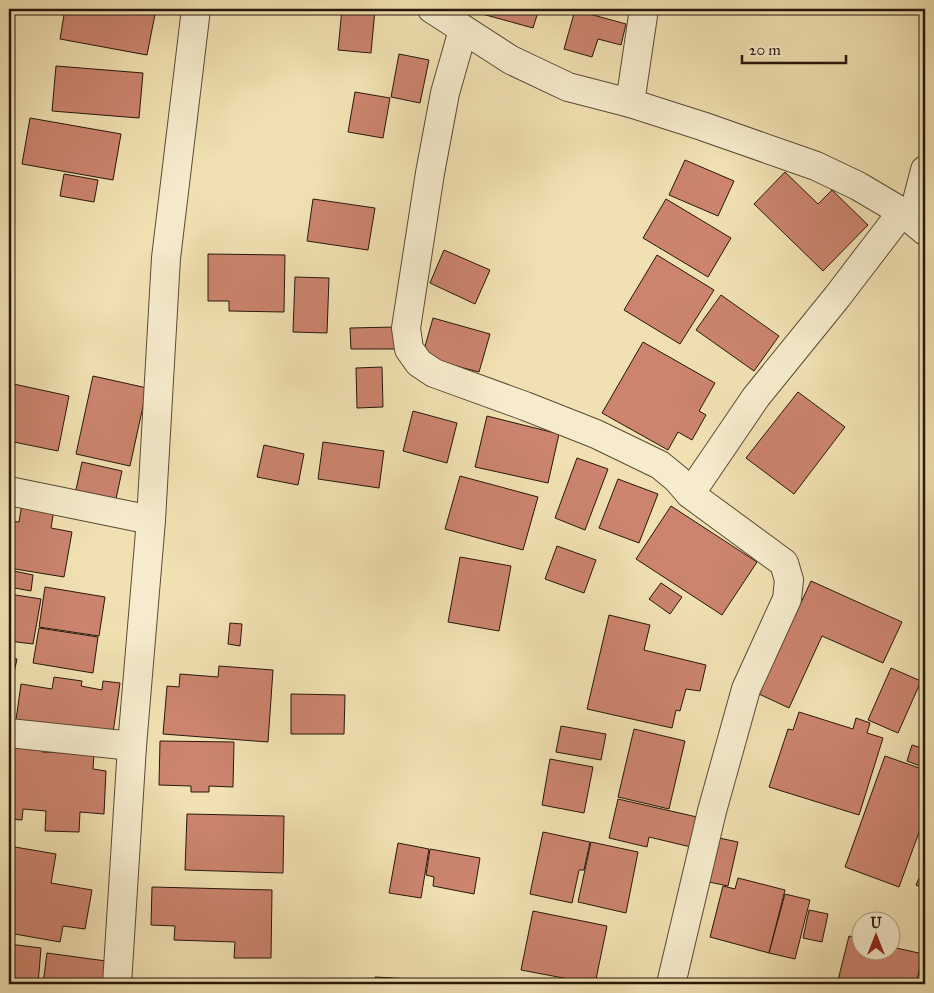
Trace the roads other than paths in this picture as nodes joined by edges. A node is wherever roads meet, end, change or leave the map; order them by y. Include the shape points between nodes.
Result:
1 (196, 9) edge
2 (432, 9) edge
3 (644, 9) edge
4 (463, 30) junction
5 (630, 103) junction
6 (925, 170) edge
7 (913, 221) edge
8 (9, 491) edge
9 (690, 494) junction
10 (151, 520) junction
11 (9, 733) edge
12 (132, 746) junction
13 (118, 984) edge
14 (671, 984) edge

1 - 10 street via 166,258
2 - 4 street
3 - 5 street
4 - 5 street via 511,60 568,87
4 - 9 street via 445,93 430,173 406,328 409,349 434,373 596,434 660,464
5 - 7 street via 816,166 858,186
6 - 7 street
7 - 9 street via 837,297 756,398
8 - 10 street
9 - 14 street via 784,563 789,580 787,599 746,689 712,811
10 - 12 street
11 - 12 street
12 - 13 street

